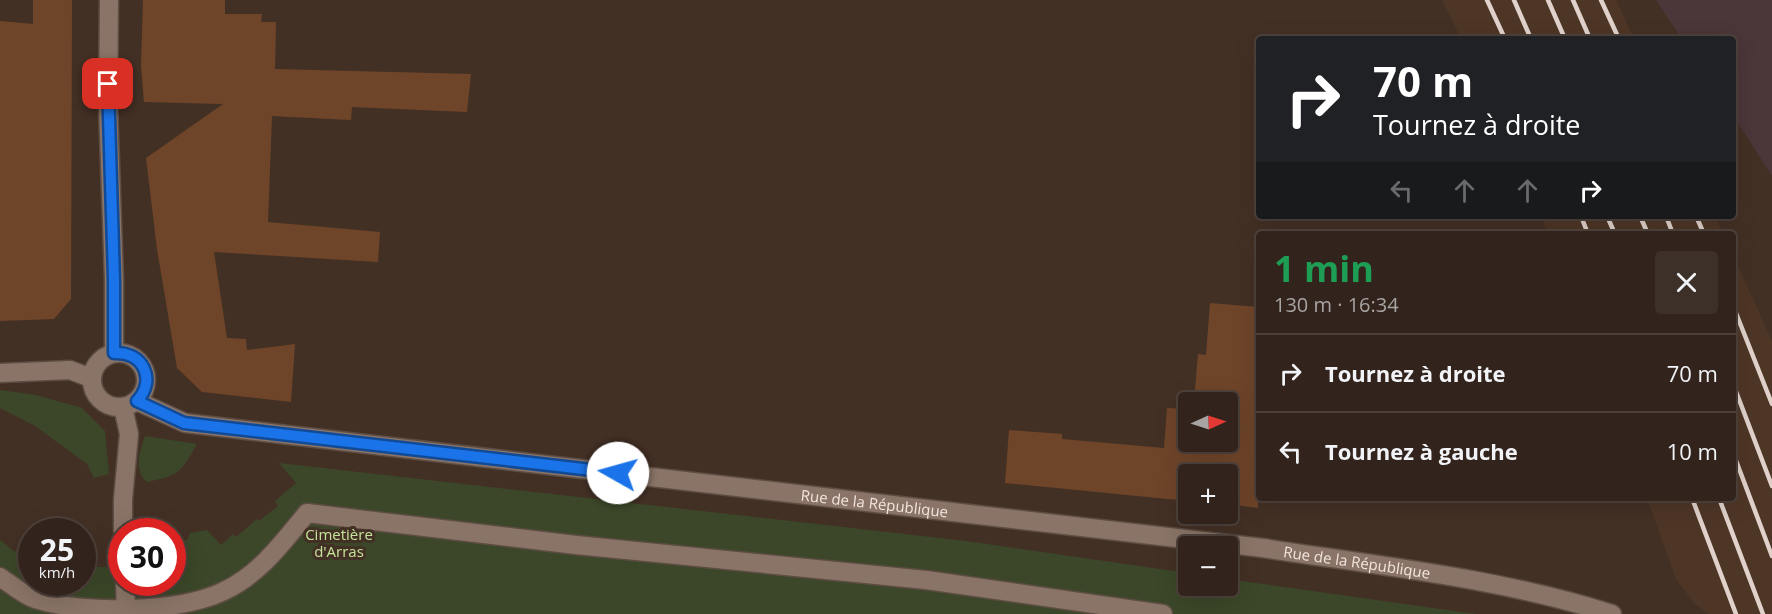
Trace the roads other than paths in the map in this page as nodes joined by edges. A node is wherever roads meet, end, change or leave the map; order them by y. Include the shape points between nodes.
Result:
1 (109, 0) edge
2 (114, 353) junction
3 (0, 373) edge
4 (91, 378) junction
5 (130, 404) junction
6 (123, 518) edge
7 (0, 577) edge
8 (125, 596) edge
9 (126, 611) edge
10 (1163, 614) edge
11 (1612, 614) edge

1 - 2 street
2 - 4 street via 99,361
2 - 5 street via 133,356 146,374 146,387
3 - 4 street via 69,370
4 - 5 street via 100,400 110,406
5 - 6 street
5 - 11 street, Rue de la République via 184,423 1252,546 1500,584
7 - 9 street via 32,598 76,608
8 - 9 street
9 - 10 street via 188,603 224,591 274,554 307,513 926,580

